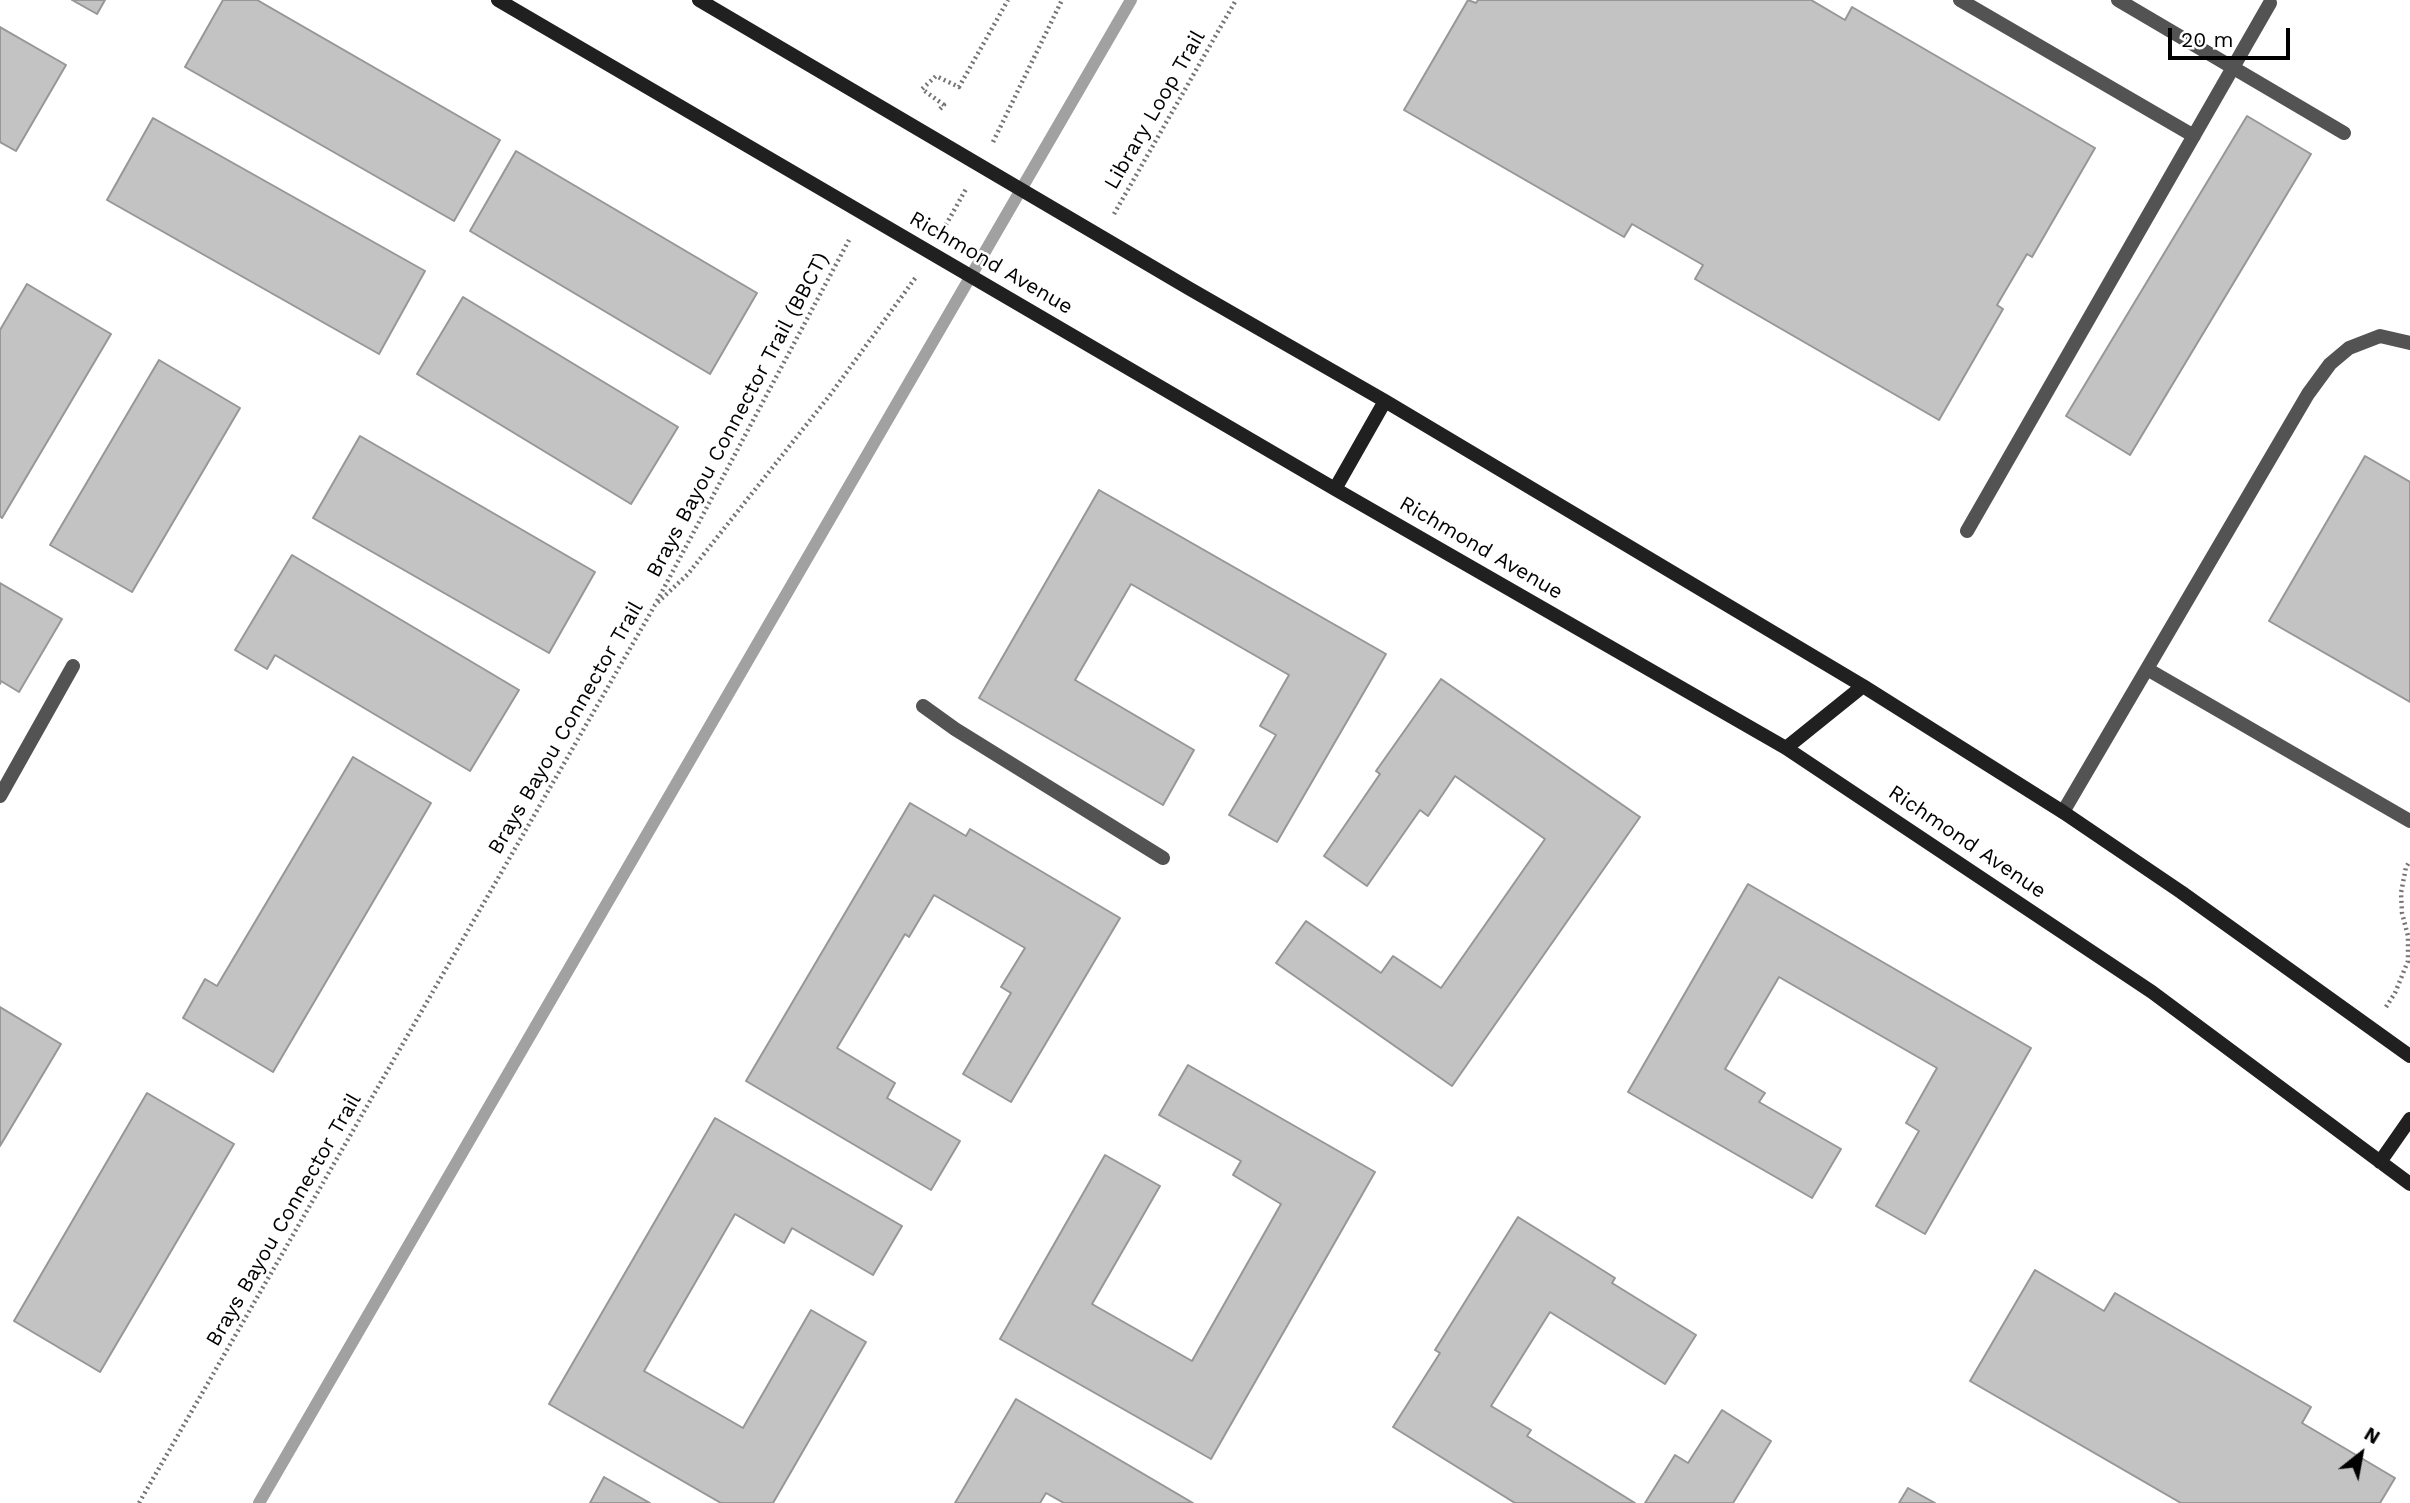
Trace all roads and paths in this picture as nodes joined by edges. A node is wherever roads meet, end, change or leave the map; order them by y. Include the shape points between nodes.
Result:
1 (498, 0) edge
2 (699, 0) edge
3 (1009, 0) edge
4 (1062, 0) edge
5 (1236, 0) edge
6 (1960, 0) edge
7 (2118, 0) edge
8 (2270, 3) dead end
9 (2233, 68) junction
10 (918, 128) junction
11 (2344, 133) dead end
12 (2194, 136) junction
13 (991, 145) dead end
14 (971, 180) dead end
15 (1101, 236) junction
16 (938, 238) dead end
17 (849, 240) dead end
18 (918, 274) dead end
19 (2410, 343) edge
20 (1385, 401) junction
21 (1335, 489) junction
22 (1967, 531) dead end
23 (655, 605) junction
24 (73, 666) dead end
25 (2147, 669) junction
26 (1863, 686) junction
27 (923, 706) dead end
28 (1787, 748) junction
29 (0, 796) edge
30 (2063, 812) junction
31 (2410, 821) edge
32 (1163, 858) dead end
33 (2410, 861) edge
34 (2372, 1029) junction
35 (2410, 1056) edge
36 (2410, 1119) edge
37 (2380, 1162) junction
38 (2410, 1184) edge
39 (139, 1503) edge

1 - 21 main road, Richmond Avenue
2 - 10 main road
3 - 10 path via 959,87 936,76 922,89 944,105
4 - 13 path
5 - 15 path, Library Loop Trail
6 - 12 lane
7 - 9 lane
8 - 9 lane
9 - 11 lane
9 - 12 lane
10 - 15 main road
12 - 22 lane
14 - 16 path
15 - 20 main road
17 - 23 path, Brays Bayou Connector Trail (BBCT)
18 - 23 path, Brays Bayou Connector Trail via 696,564
19 - 25 lane via 2380,336 2349,348 2330,364
20 - 21 main road
20 - 26 main road
21 - 28 main road, Richmond Avenue
23 - 39 path, Brays Bayou Connector Trail
24 - 29 lane
25 - 30 lane
25 - 31 lane
26 - 28 main road
26 - 30 main road
27 - 32 lane
28 - 37 main road, Richmond Avenue via 2152,992
30 - 34 main road
33 - 34 path via 2401,892 2408,961
34 - 35 main road
36 - 37 main road
37 - 38 main road, Richmond Avenue

